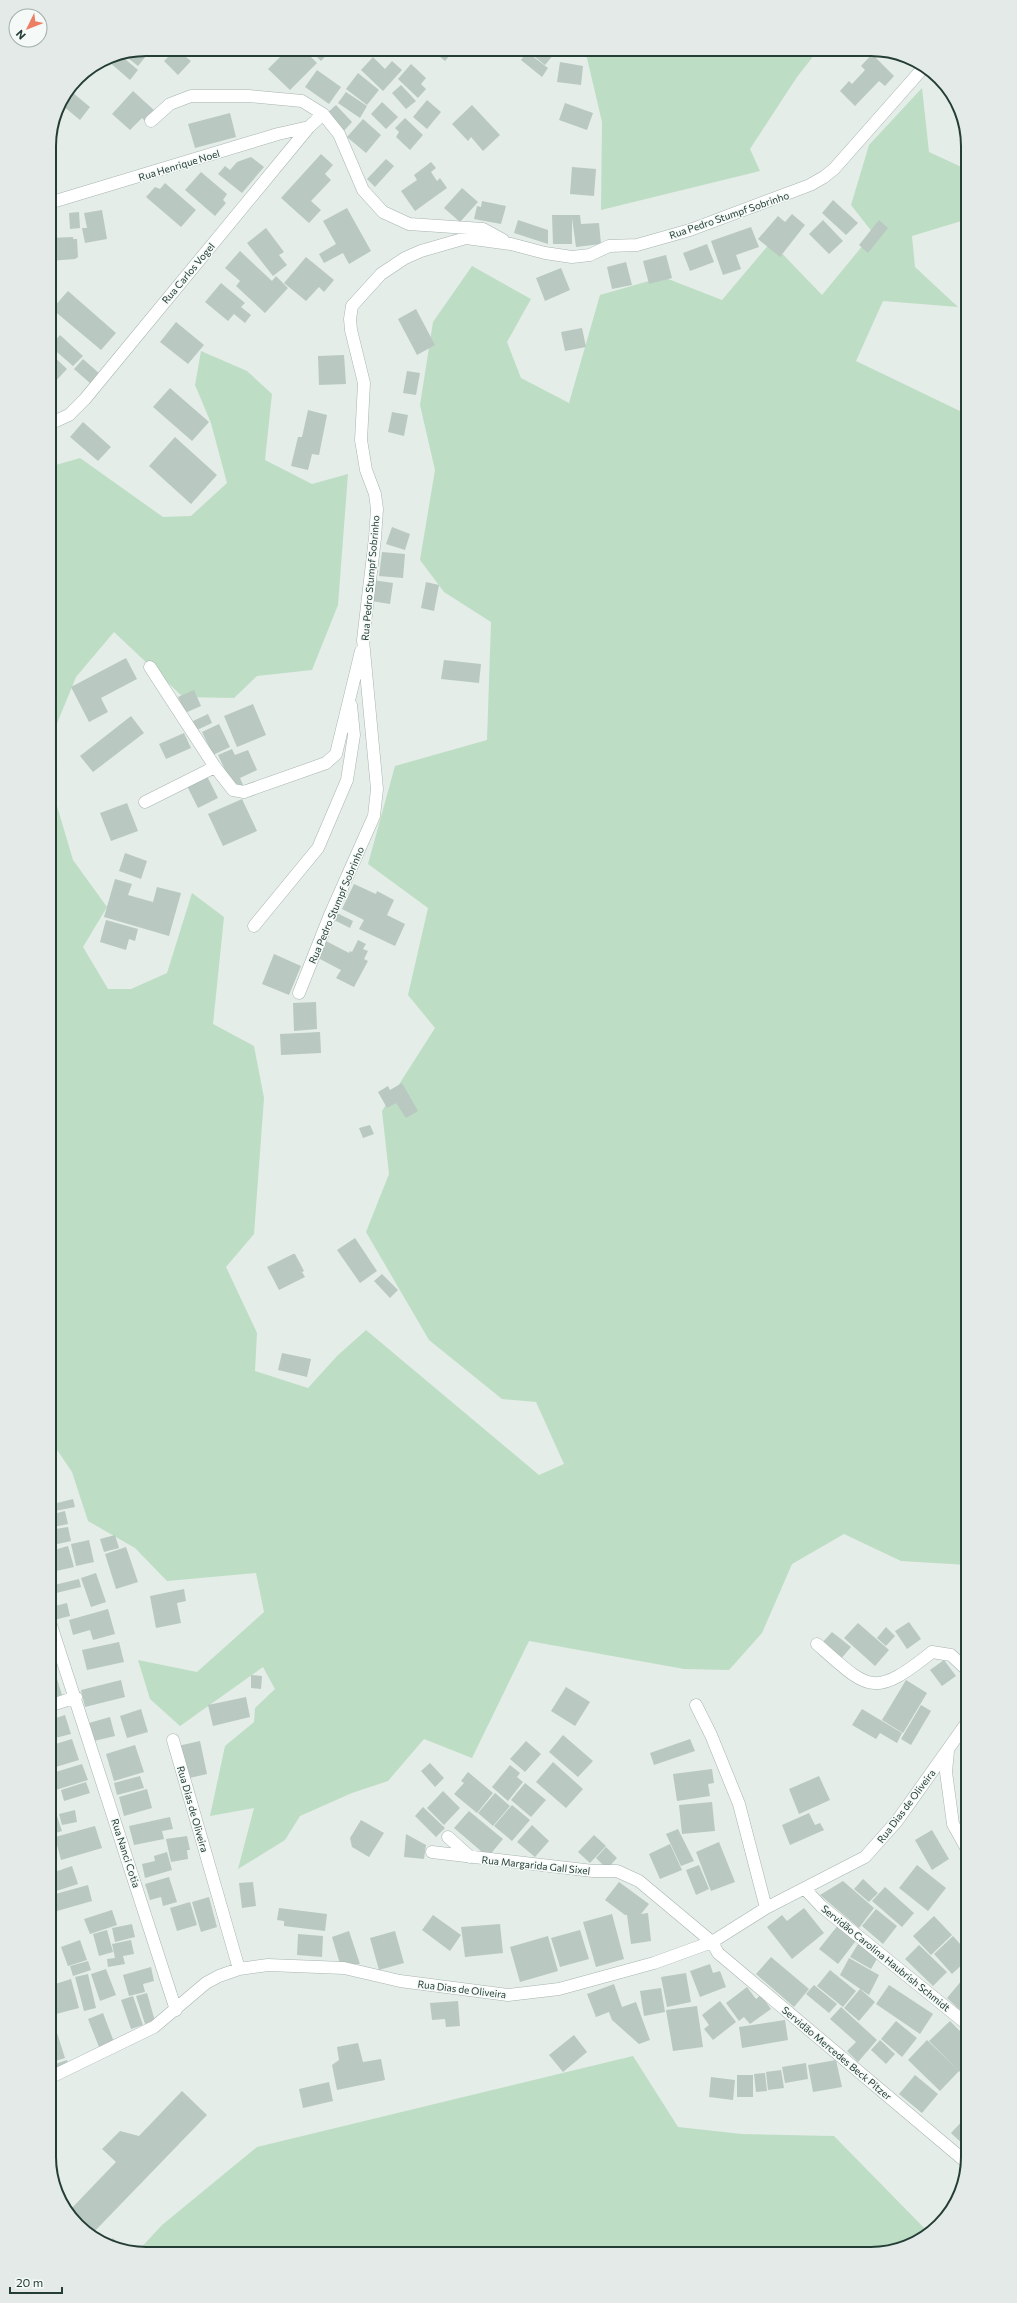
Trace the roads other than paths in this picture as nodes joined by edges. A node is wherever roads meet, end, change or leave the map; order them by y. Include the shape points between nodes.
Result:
1 (921, 71) edge
2 (323, 114) junction
3 (151, 121) dead end
4 (309, 127) junction
5 (56, 201) edge
6 (512, 244) junction
7 (56, 421) edge
8 (363, 640) junction
9 (150, 667) dead end
10 (350, 694) junction
11 (215, 767) junction
12 (144, 802) dead end
13 (254, 926) dead end
14 (299, 993) dead end
15 (56, 1639) edge
16 (817, 1644) dead end
17 (961, 1664) edge
18 (76, 1697) junction
19 (56, 1704) edge
20 (696, 1705) dead end
21 (961, 1732) edge
22 (173, 1740) dead end
23 (948, 1751) junction
24 (448, 1837) dead end
25 (961, 1838) edge
26 (432, 1852) dead end
27 (470, 1857) junction
28 (805, 1889) junction
29 (766, 1908) junction
30 (712, 1942) junction
31 (239, 1969) junction
32 (176, 2010) junction
33 (961, 2019) edge
34 (56, 2075) edge
35 (961, 2158) edge

1 - 6 street, Rua Pedro Stumpf Sobrinho via 834,169 810,185 690,230 637,245 608,246 590,254 572,256 545,253
2 - 3 street via 302,101 200,95 178,99
2 - 4 street, Rua Carlos Vogel
2 - 6 street via 339,134 363,190 384,212 399,222 419,227 483,229
4 - 5 street, Rua Henrique Noel
4 - 7 street, Rua Carlos Vogel via 85,399 69,415
6 - 8 street, Rua Pedro Stumpf Sobrinho via 466,238 421,251 381,274 352,306 351,330 364,383 360,440 366,470 376,494 376,538
8 - 10 street
8 - 14 street, Rua Pedro Stumpf Sobrinho via 377,789 374,816
9 - 11 street
10 - 11 street via 338,749 331,760 240,792 229,785
10 - 13 street via 354,735 347,780 318,848
11 - 12 street
15 - 18 street, Rua Nanci Cotia
16 - 17 street via 855,1677 874,1684 890,1680 914,1667 932,1652 951,1655
18 - 19 street
18 - 32 street, Rua Nanci Cotia
20 - 29 street via 739,1804
21 - 23 street, Rua Dias de Oliveira
22 - 31 street, Rua Dias de Oliveira
23 - 25 street via 946,1772 953,1824
23 - 28 street, Rua Dias de Oliveira via 897,1821 865,1858
24 - 27 street
26 - 27 street, Rua Margarida Gall Sixel
27 - 30 street, Rua Margarida Gall Sixel via 623,1873 651,1889
28 - 29 street, Rua Dias de Oliveira
28 - 33 street, Servidão Carolina Haubrish Schmidt via 820,1906
29 - 30 street, Rua Dias de Oliveira
30 - 31 street, Rua Dias de Oliveira via 654,1963 559,1989 508,1996 400,1981 344,1968 268,1965
30 - 35 street, Servidão Mercedes Beck Pitzer via 718,1953
31 - 32 street, Rua Dias de Oliveira via 206,1983
32 - 34 street, Rua Dias de Oliveira via 154,2027

